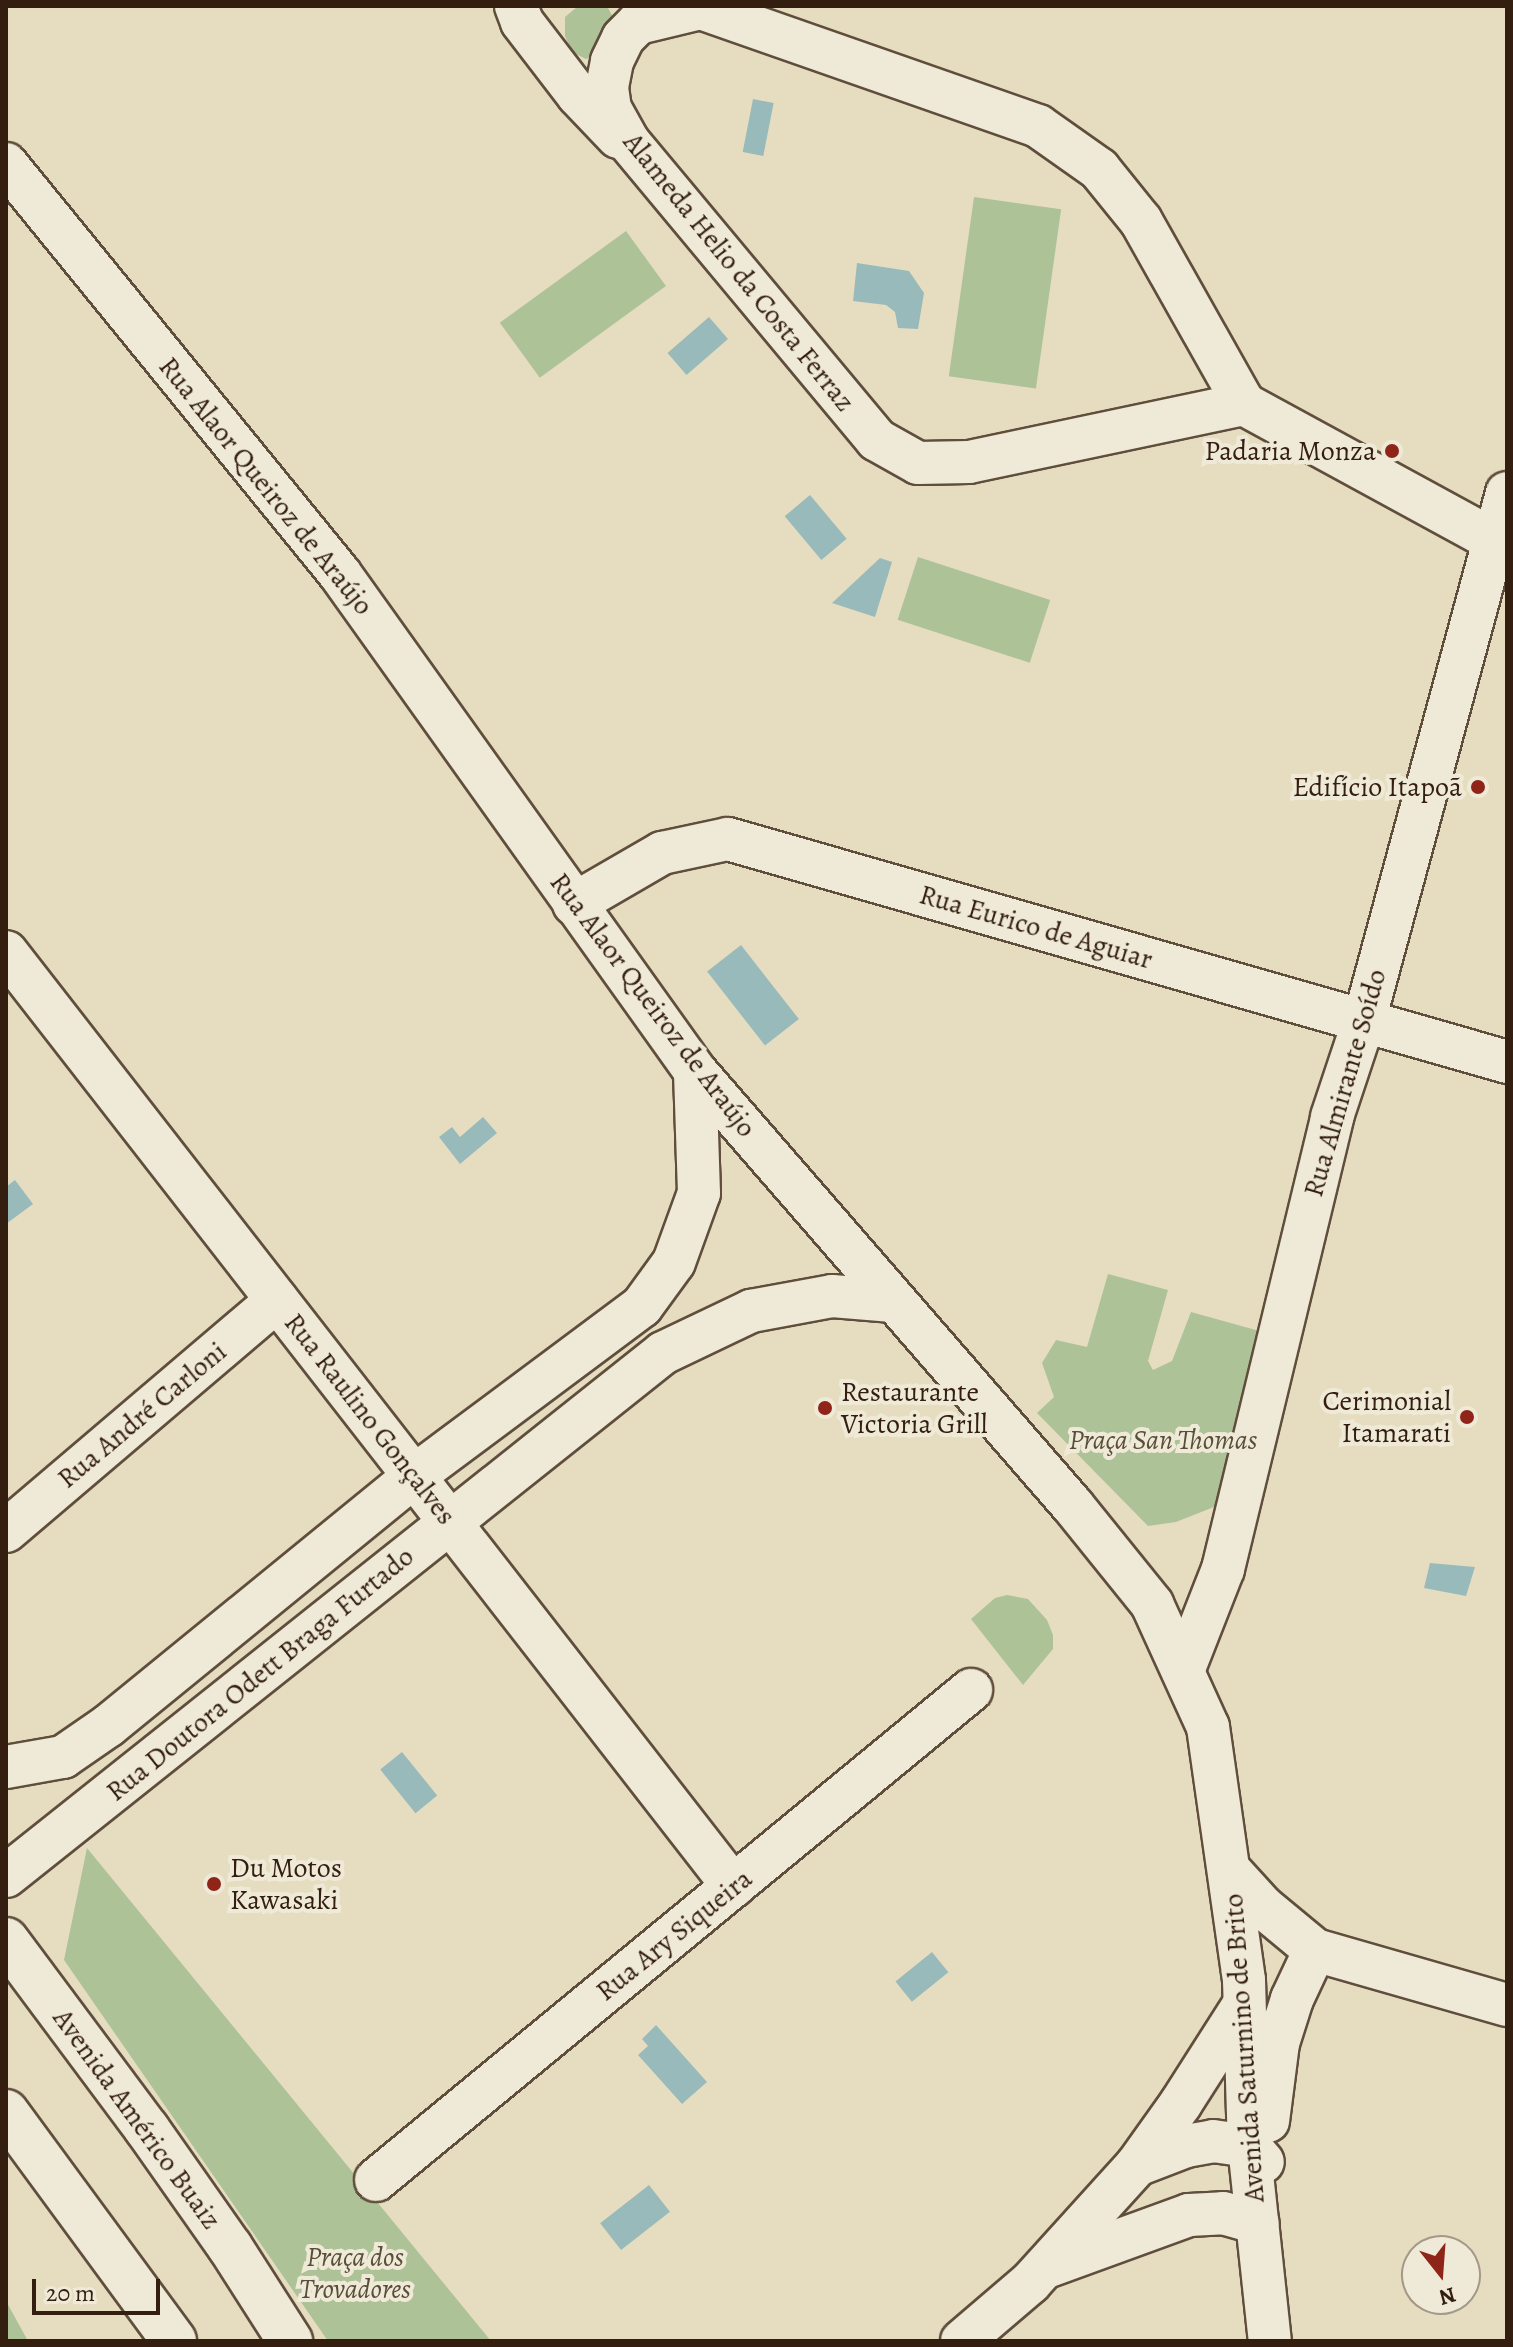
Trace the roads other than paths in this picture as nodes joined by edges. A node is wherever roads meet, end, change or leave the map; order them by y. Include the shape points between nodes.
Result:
1 (516, 6) edge
2 (698, 7) edge
3 (6, 164) edge
4 (654, 175) junction
5 (1244, 404) junction
6 (1507, 493) edge
7 (1495, 541) junction
8 (574, 904) junction
9 (10, 964) edge
10 (1364, 1021) junction
11 (1507, 1062) edge
12 (695, 1071) junction
13 (277, 1300) junction
14 (893, 1301) junction
15 (414, 1476) junction
16 (450, 1521) junction
17 (6, 1531) edge
18 (1183, 1671) junction
19 (971, 1690) dead end
20 (6, 1767) edge
21 (1231, 1872) junction
22 (6, 1876) edge
23 (733, 1886) junction
24 (6, 1940) edge
25 (1315, 1950) junction
26 (1507, 2005) edge
27 (1243, 2006) junction
28 (6, 2112) edge
29 (1256, 2154) junction
30 (1137, 2165) junction
31 (376, 2180) dead end
32 (1258, 2223) junction
33 (1041, 2270) junction
34 (174, 2341) edge
35 (290, 2341) edge
36 (962, 2341) edge
37 (1270, 2341) edge

1 - 4 street via 522,22 578,95
2 - 4 street, Alameda Helio da Costa Ferraz via 638,23 612,61 610,109
2 - 5 street, Alameda Helio da Costa Ferraz via 1038,126 1099,169 1141,221
3 - 8 street, Rua Alaor Queiroz de Araújo via 340,574
4 - 5 street, Alameda Helio da Costa Ferraz via 877,440 918,463 969,462
5 - 7 street
6 - 7 street, Rua Almirante Soído
7 - 10 street, Rua Almirante Soído
8 - 10 street, Rua Eurico de Aguiar via 662,853 728,839
8 - 12 street, Rua Alaor Queiroz de Araújo
9 - 13 street, Rua Raulino Gonçalves
10 - 11 street, Rua Eurico de Aguiar
10 - 18 street, Rua Almirante Soído via 1332,1117 1223,1569
12 - 14 street, Rua Alaor Queiroz de Araújo
12 - 15 street, Rua Doutora Odett Braga Furtado via 699,1193 674,1262 642,1306
13 - 15 street, Rua Raulino Gonçalves
13 - 17 street, Rua André Carloni
14 - 16 street, Rua Doutora Odett Braga Furtado via 832,1296 751,1311 663,1353
14 - 18 street, Rua Alaor Queiroz de Araújo via 1152,1604
15 - 16 street, Rua Raulino Gonçalves
15 - 20 street, Rua Doutora Odett Braga Furtado via 108,1726 63,1757
16 - 22 street, Rua Doutora Odett Braga Furtado
16 - 23 street, Rua Raulino Gonçalves
18 - 21 street, Rua Alaor Queiroz de Araújo via 1208,1727
19 - 23 street, Rua Ary Siqueira
21 - 25 street
21 - 27 street, Avenida Saturnino de Brito
23 - 31 street, Rua Ary Siqueira
24 - 35 main road, Avenida Américo Buaiz via 155,2141
25 - 26 street
25 - 29 street, Avenida Saturnino de Brito via 1278,2043
27 - 29 street, Avenida Saturnino de Brito
27 - 30 street
28 - 34 main road
29 - 30 street via 1213,2141
29 - 32 street, Avenida Saturnino de Brito
30 - 33 street
32 - 33 street via 1223,2213 1189,2215
32 - 37 street, Avenida Saturnino de Brito
33 - 36 street

